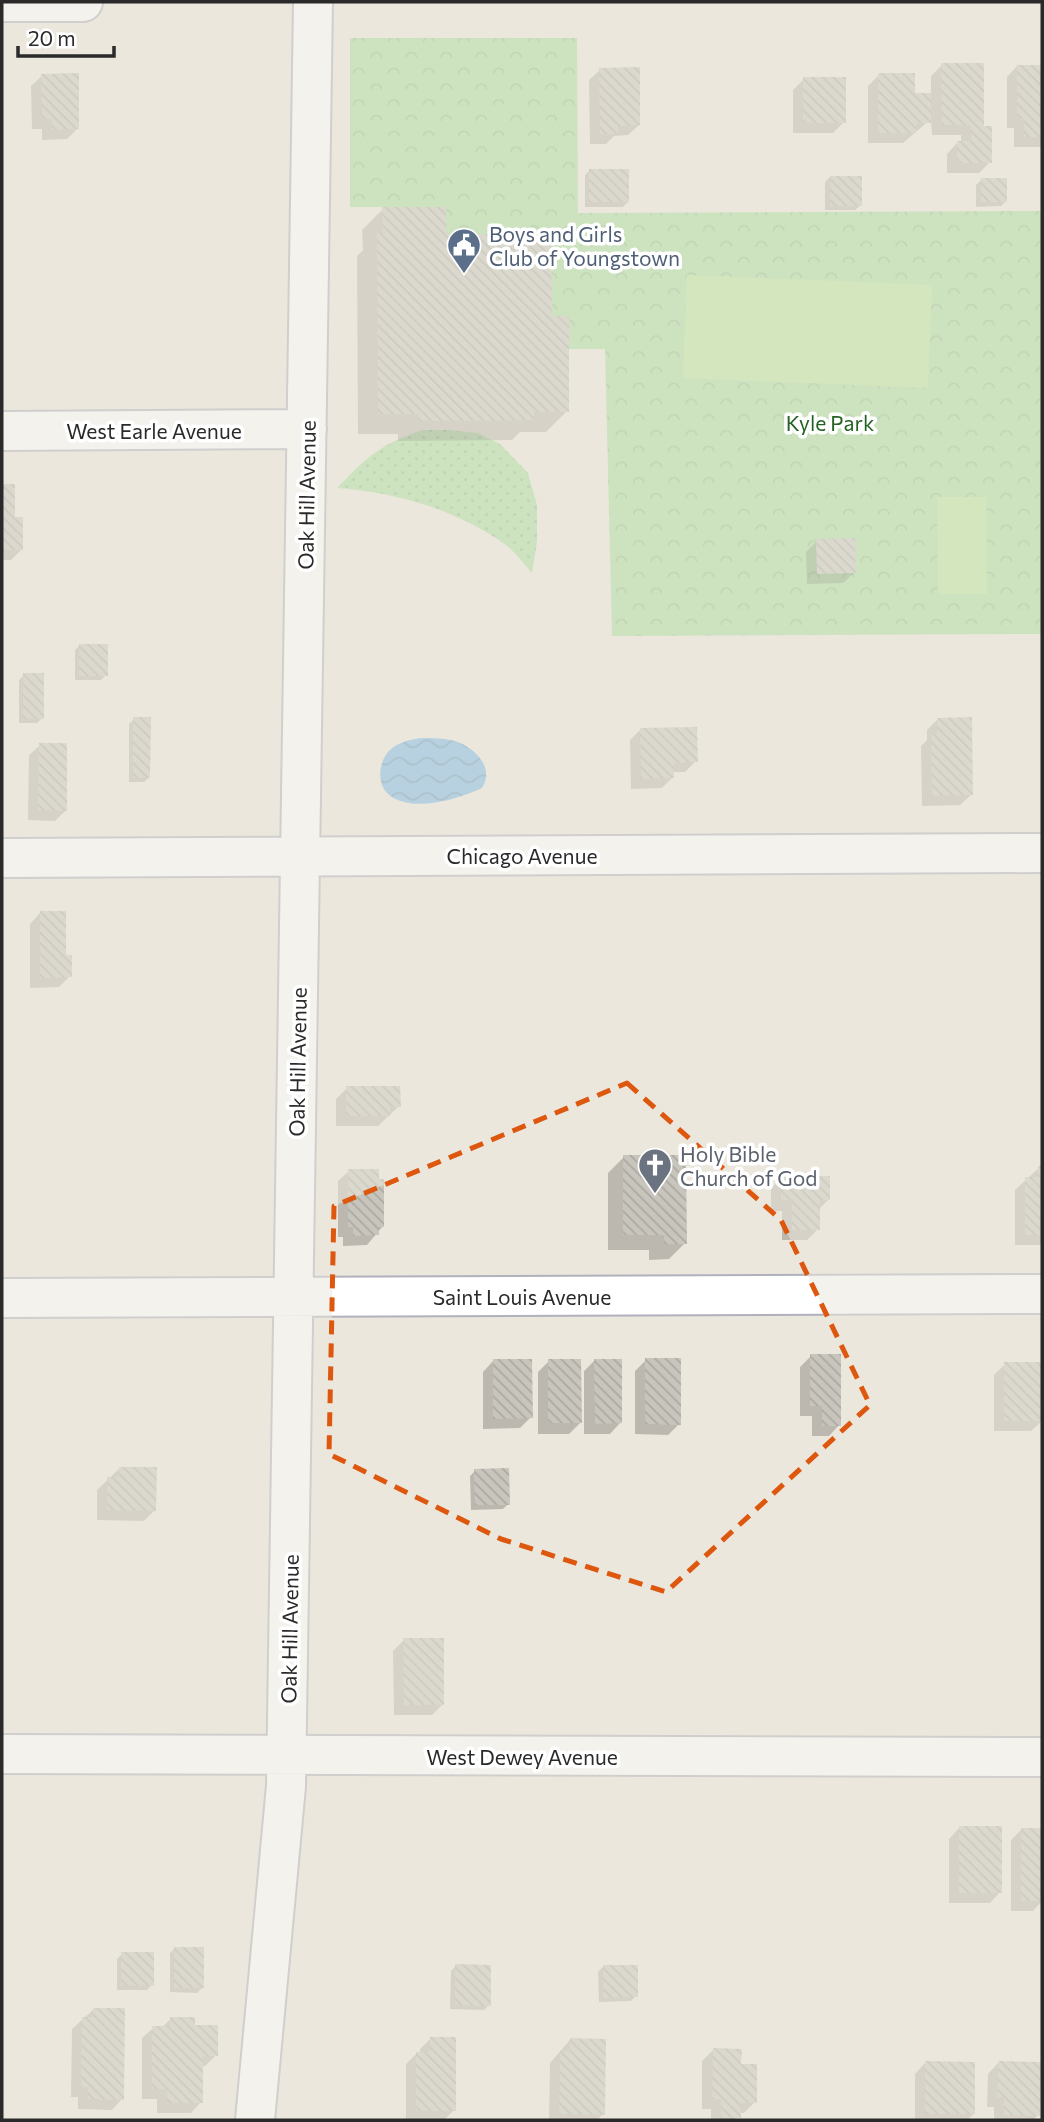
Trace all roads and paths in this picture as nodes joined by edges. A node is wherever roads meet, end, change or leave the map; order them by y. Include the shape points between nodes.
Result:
1 (2, 2) edge
2 (83, 2) edge
3 (313, 2) edge
4 (307, 429) junction
5 (2, 431) edge
6 (1042, 853) edge
7 (300, 856) junction
8 (2, 858) edge
9 (1042, 1294) edge
10 (294, 1297) junction
11 (2, 1298) edge
12 (2, 1754) edge
13 (287, 1755) junction
14 (1042, 1757) edge
15 (255, 2120) edge

1 - 2 street
3 - 4 street, Oak Hill Avenue
4 - 5 street, West Earle Avenue
4 - 7 street, Oak Hill Avenue
6 - 7 street, Chicago Avenue
7 - 8 street, Chicago Avenue
7 - 10 street, Oak Hill Avenue
9 - 10 street, Saint Louis Avenue
10 - 11 street, Saint Louis Avenue
10 - 13 street, Oak Hill Avenue
12 - 13 street, West Dewey Avenue
13 - 14 street, West Dewey Avenue
13 - 15 street, Oak Hill Avenue

